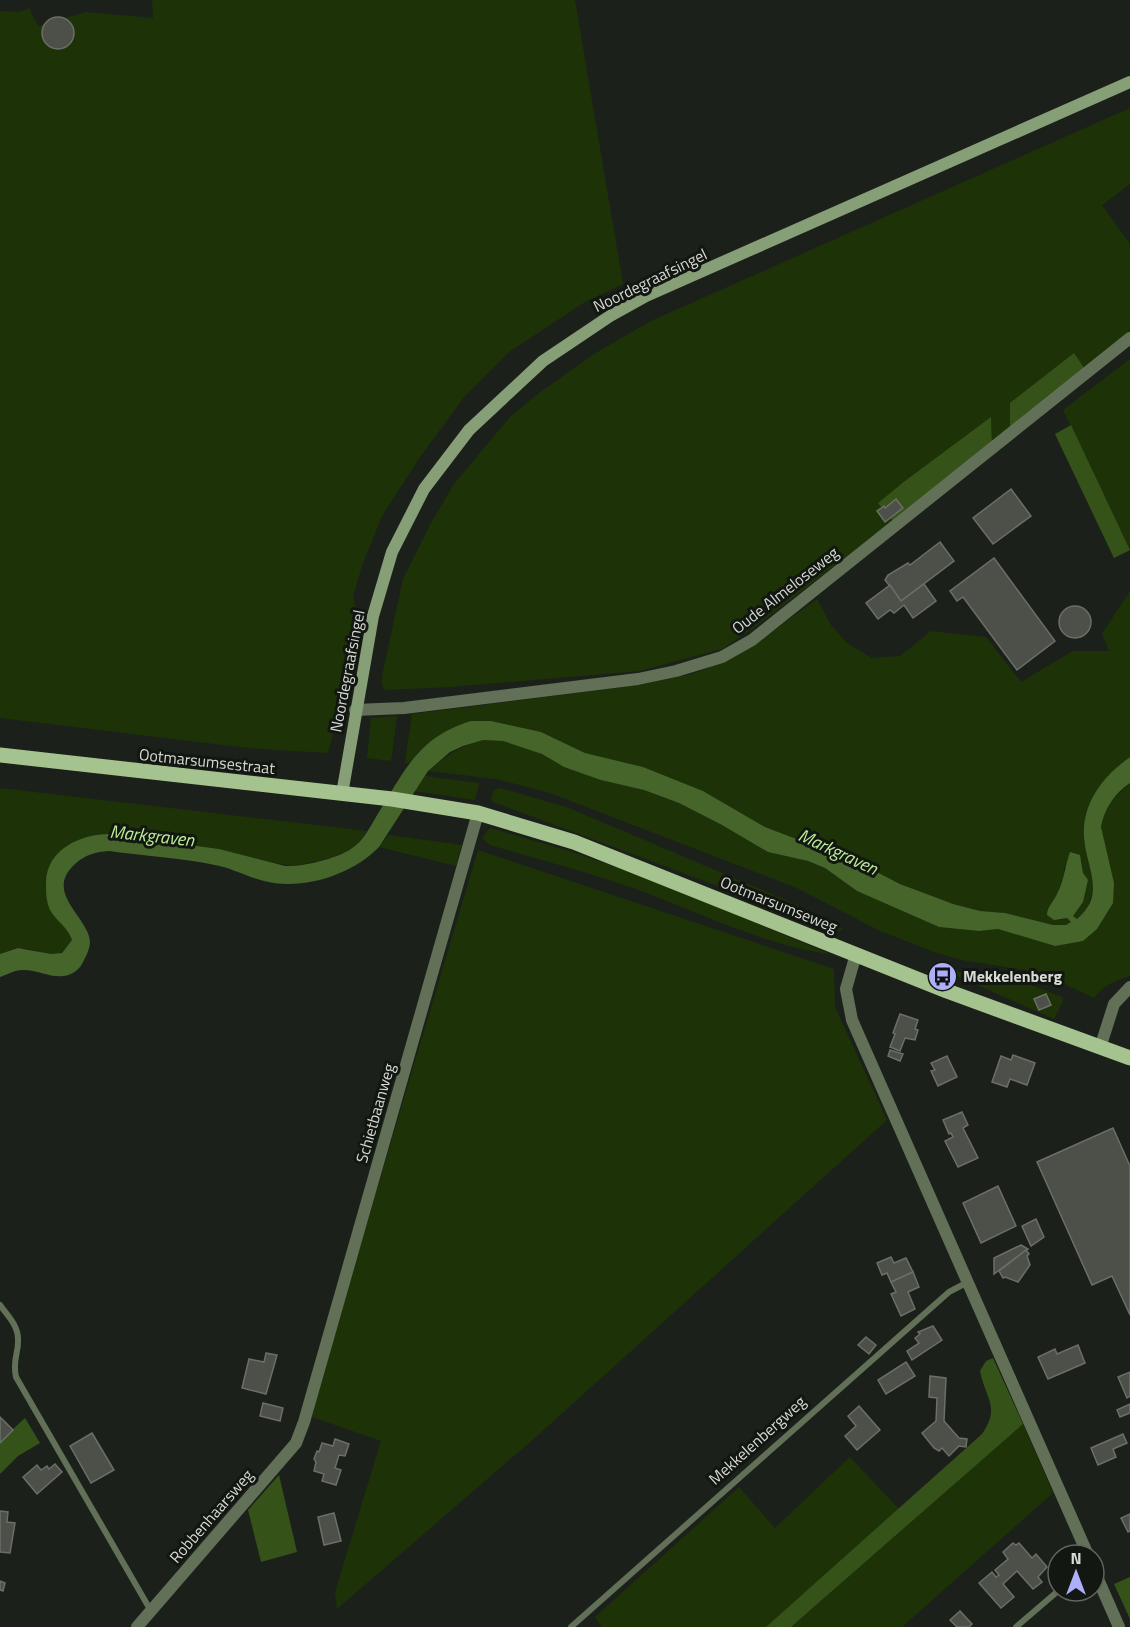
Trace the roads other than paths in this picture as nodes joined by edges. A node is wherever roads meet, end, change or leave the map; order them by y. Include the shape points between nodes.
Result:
1 (1130, 82) edge
2 (1130, 338) edge
3 (355, 710) junction
4 (0, 755) edge
5 (342, 794) junction
6 (410, 802) joint
7 (478, 813) junction
8 (856, 954) junction
9 (1130, 987) edge
10 (1100, 1048) junction
11 (1130, 1058) edge
12 (968, 1282) junction
13 (0, 1305) edge
14 (304, 1422) joint
15 (1083, 1543) edge
16 (1106, 1597) edge
17 (1046, 1601) edge
18 (151, 1611) junction
19 (137, 1627) edge
20 (571, 1627) edge
21 (1016, 1627) edge
22 (1119, 1627) edge

1 - 3 main road, Noordegraafsingel via 646,296 543,361 469,430 424,489 392,552 373,616
2 - 3 street, Oude Almeloseweg via 752,640 722,657 638,679 404,708
3 - 5 main road, Noordegraafsingel
4 - 5 main road, Ootmarsumsestraat
5 - 6 main road, Ootmarsumsestraat
6 - 7 main road, Ootmarsumseweg
7 - 8 main road, Ootmarsumseweg via 574,842
7 - 14 street, Schietbaanweg
8 - 10 main road, Ootmarsumseweg
8 - 12 street via 846,989 852,1020
9 - 10 street via 1114,1004
10 - 11 main road, Ootmarsumseweg
12 - 15 street
12 - 20 lane, Mekkelenbergweg via 940,1299
13 - 18 lane via 14,1324 18,1339 13,1364 16,1377
14 - 18 street, Robbenhaarsweg via 296,1443
16 - 22 street
17 - 21 lane
18 - 19 street, Robbenhaarsweg

